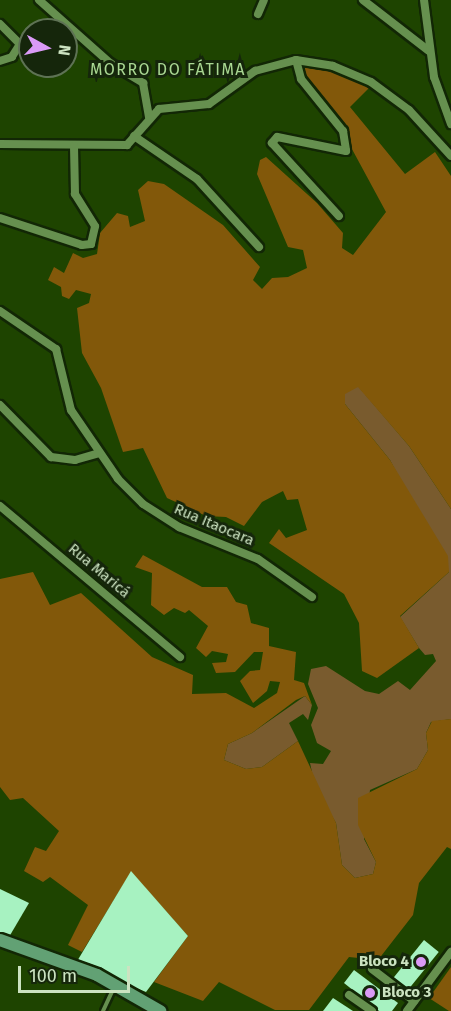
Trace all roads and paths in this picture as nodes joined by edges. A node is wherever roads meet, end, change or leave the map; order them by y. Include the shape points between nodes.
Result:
1 (39, 0) edge
2 (264, 0) edge
3 (363, 0) edge
4 (424, 0) edge
5 (258, 14) dead end
6 (0, 24) edge
7 (429, 51) junction
8 (296, 60) junction
9 (0, 61) edge
10 (149, 117) junction
11 (451, 124) edge
12 (134, 136) junction
13 (0, 144) edge
14 (74, 146) junction
15 (451, 156) edge
16 (339, 216) dead end
17 (0, 218) edge
18 (259, 247) dead end
19 (0, 311) edge
20 (0, 405) edge
21 (99, 453) junction
22 (0, 506) edge
23 (312, 597) dead end
24 (180, 657) dead end
25 (0, 940) edge
26 (451, 952) edge
27 (372, 969) dead end
28 (115, 985) junction
29 (349, 995) dead end
30 (414, 1001) junction
31 (103, 1011) edge
32 (160, 1011) edge
33 (372, 1011) edge
34 (407, 1011) edge

1 - 10 street via 110,63 143,83
2 - 5 street
3 - 7 street
4 - 7 street
6 - 9 street via 20,44 12,57
7 - 11 street via 440,98
8 - 10 street via 255,71 209,104 162,109
8 - 15 street via 333,66 371,82 409,110
8 - 16 street via 300,79 343,132 346,151 277,137 272,143
10 - 12 street
12 - 14 street via 122,146
12 - 18 street via 197,179
13 - 14 street
14 - 17 street via 75,194 95,226 91,244 82,245
19 - 21 street, Rua Itaocara via 56,349 68,403
20 - 21 street via 51,457 75,460
21 - 23 street, Rua Itaocara via 118,479 164,519 258,559
22 - 24 street, Rua Maricá
25 - 28 main road
26 - 30 street
27 - 30 street
28 - 31 lane
28 - 32 main road
29 - 33 street
30 - 34 street

